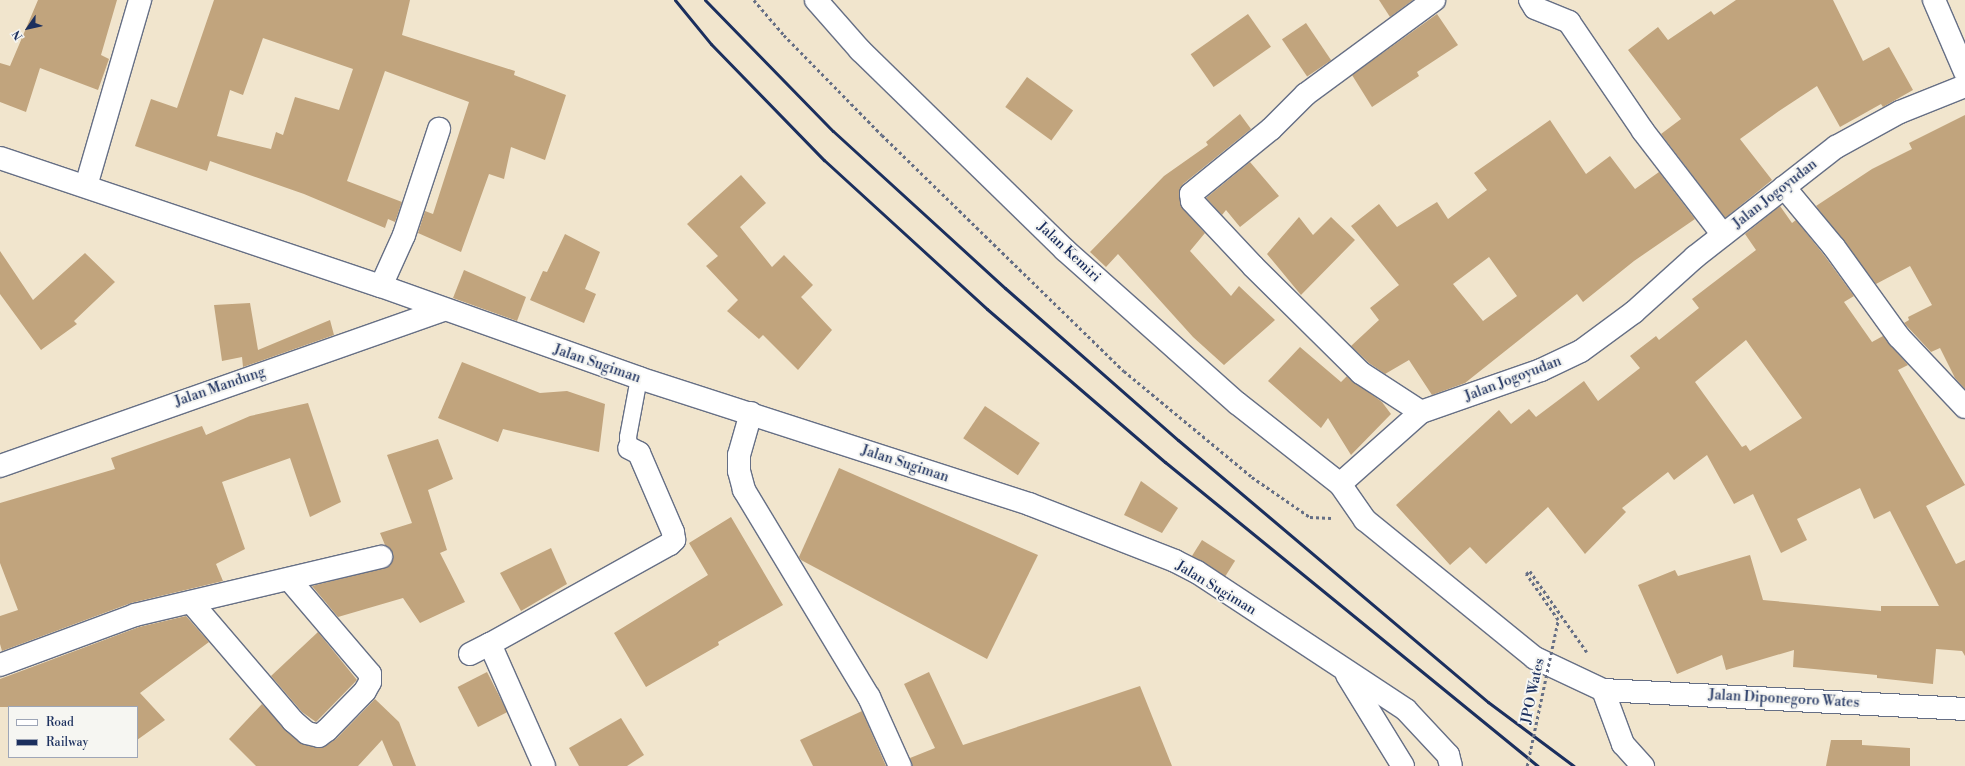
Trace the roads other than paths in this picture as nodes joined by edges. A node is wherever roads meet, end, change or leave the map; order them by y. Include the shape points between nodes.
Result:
1 (140, 0) edge
2 (816, 0) edge
3 (1434, 0) edge
4 (1530, 0) edge
5 (1934, 0) edge
6 (1965, 72) edge
7 (1965, 86) edge
8 (439, 129) dead end
9 (0, 158) edge
10 (86, 186) junction
11 (1784, 187) junction
12 (1723, 235) junction
13 (381, 286) junction
14 (442, 310) junction
15 (639, 378) junction
16 (1965, 407) edge
17 (1421, 412) junction
18 (751, 413) junction
19 (629, 444) joint
20 (0, 466) edge
21 (1340, 484) junction
22 (381, 557) dead end
23 (289, 579) junction
24 (191, 602) junction
25 (490, 644) junction
26 (470, 654) dead end
27 (0, 665) edge
28 (1344, 670) junction
29 (1603, 690) junction
30 (1965, 709) edge
31 (544, 766) edge
32 (900, 766) edge
33 (1403, 766) edge
34 (1451, 766) edge
35 (1643, 766) edge

1 - 10 street
2 - 21 street, Jalan Kemiri via 860,50 1065,250 1237,403
3 - 17 street via 1306,94 1271,129 1191,194 1192,200 1253,266 1361,373
4 - 12 street via 1535,8 1569,22 1643,131
5 - 6 street
7 - 11 street, Jalan Jogoyudan via 1900,112 1836,147
8 - 13 street via 404,235
9 - 10 street, Jalan Sugiman
10 - 13 street, Jalan Sugiman
11 - 12 street, Jalan Jogoyudan
11 - 16 street via 1834,247 1899,337
12 - 17 street, Jalan Jogoyudan via 1634,312 1581,351 1541,370
13 - 14 street, Jalan Sugiman
14 - 15 street, Jalan Sugiman
14 - 20 street, Jalan Mandung
15 - 18 street, Jalan Sugiman
15 - 19 lane
17 - 21 street, Jalan Jogoyudan
18 - 28 street, Jalan Sugiman via 1029,504 1175,561 1197,572
18 - 32 street via 739,455 739,471 744,490 869,697
19 - 25 street via 639,453 673,532 674,540
21 - 29 street via 1365,520 1535,658
22 - 23 street
23 - 24 street
23 - 24 street via 370,674 370,682 365,691 319,736 307,733 293,721
24 - 27 street via 135,615
25 - 26 street
25 - 31 street
28 - 33 street
28 - 34 street, Jalan Sugiman via 1406,710 1448,755
29 - 30 street, Jalan Diponegoro Wates
29 - 35 street via 1623,744

